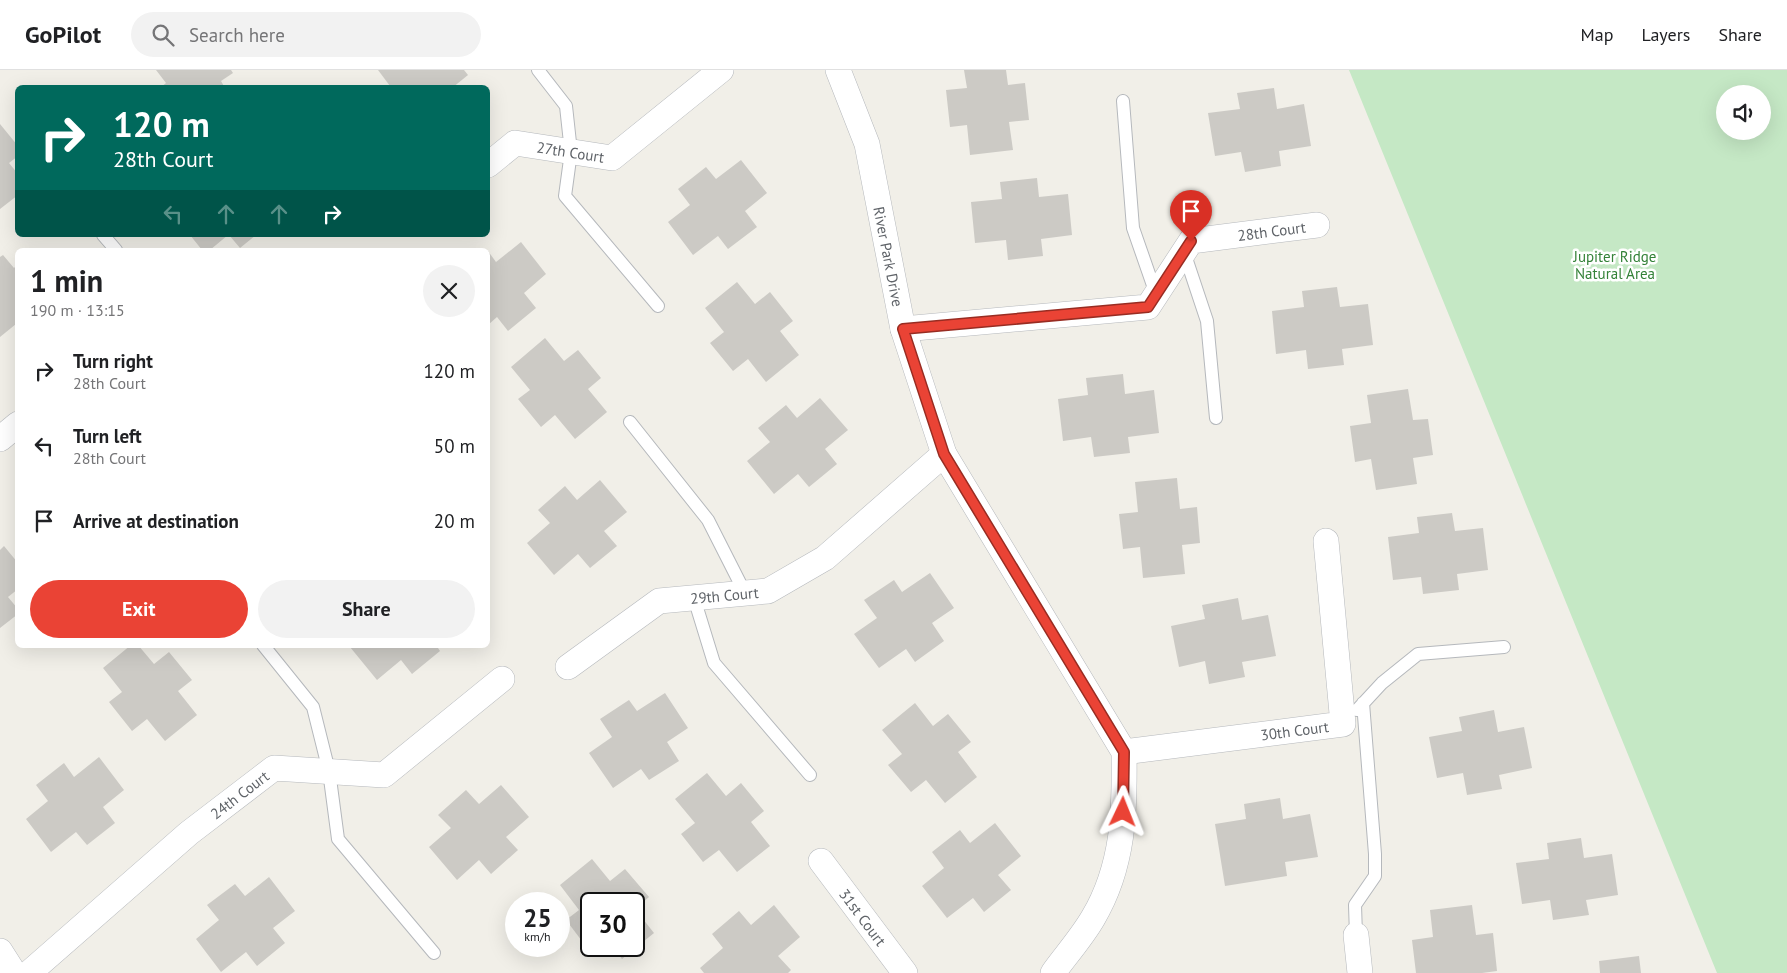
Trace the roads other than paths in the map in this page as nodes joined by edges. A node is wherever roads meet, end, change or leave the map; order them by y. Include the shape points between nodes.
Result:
1 (538, 70) edge
2 (721, 70) edge
3 (838, 70) edge
4 (1123, 101) dead end
5 (571, 152) junction
6 (490, 163) edge
7 (1317, 225) dead end
8 (105, 237) edge
9 (114, 248) edge
10 (1184, 252) junction
11 (1156, 294) junction
12 (658, 306) dead end
13 (903, 329) junction
14 (1216, 418) dead end
15 (630, 422) dead end
16 (15, 426) edge
17 (0, 439) edge
18 (944, 454) junction
19 (1326, 540) dead end
20 (745, 593) junction
21 (694, 598) junction
22 (1504, 647) dead end
23 (265, 648) edge
24 (568, 667) dead end
25 (502, 679) dead end
26 (1363, 703) junction
27 (1343, 724) junction
28 (1124, 752) junction
29 (329, 771) junction
30 (810, 775) dead end
31 (821, 861) dead end
32 (1356, 935) joint
33 (0, 951) edge
34 (434, 953) dead end
35 (14, 973) edge
36 (30, 973) edge
37 (905, 973) edge
38 (1053, 973) edge
39 (1360, 973) edge

1 - 5 lane via 566,106
2 - 5 street, 27th Court via 612,158
3 - 13 street, River Park Drive via 867,144
4 - 11 lane via 1133,228
5 - 6 street, 27th Court via 515,143
5 - 12 lane via 565,196
7 - 10 street, 28th Court via 1191,241
8 - 9 lane
10 - 11 street, 28th Court
10 - 14 lane via 1207,321
11 - 13 street, 28th Court via 1148,307
13 - 18 street, River Park Drive
15 - 20 lane via 708,520
16 - 17 street
18 - 20 street, 29th Court via 825,558 768,591
18 - 28 street, River Park Drive
19 - 27 street, 30th Court
20 - 21 street, 29th Court
21 - 24 street, 29th Court via 659,601
21 - 30 lane via 714,663
22 - 26 lane via 1418,654
23 - 29 lane via 313,707
25 - 29 street, 24th Court via 384,775
26 - 27 lane
26 - 32 lane via 1375,876 1355,906
27 - 28 street, 30th Court
28 - 38 street via 1121,842 1111,880 1093,918
29 - 34 lane via 338,839
29 - 36 street, 24th Court via 274,768 189,833
31 - 37 street, 31st Court
32 - 39 street
33 - 35 street

